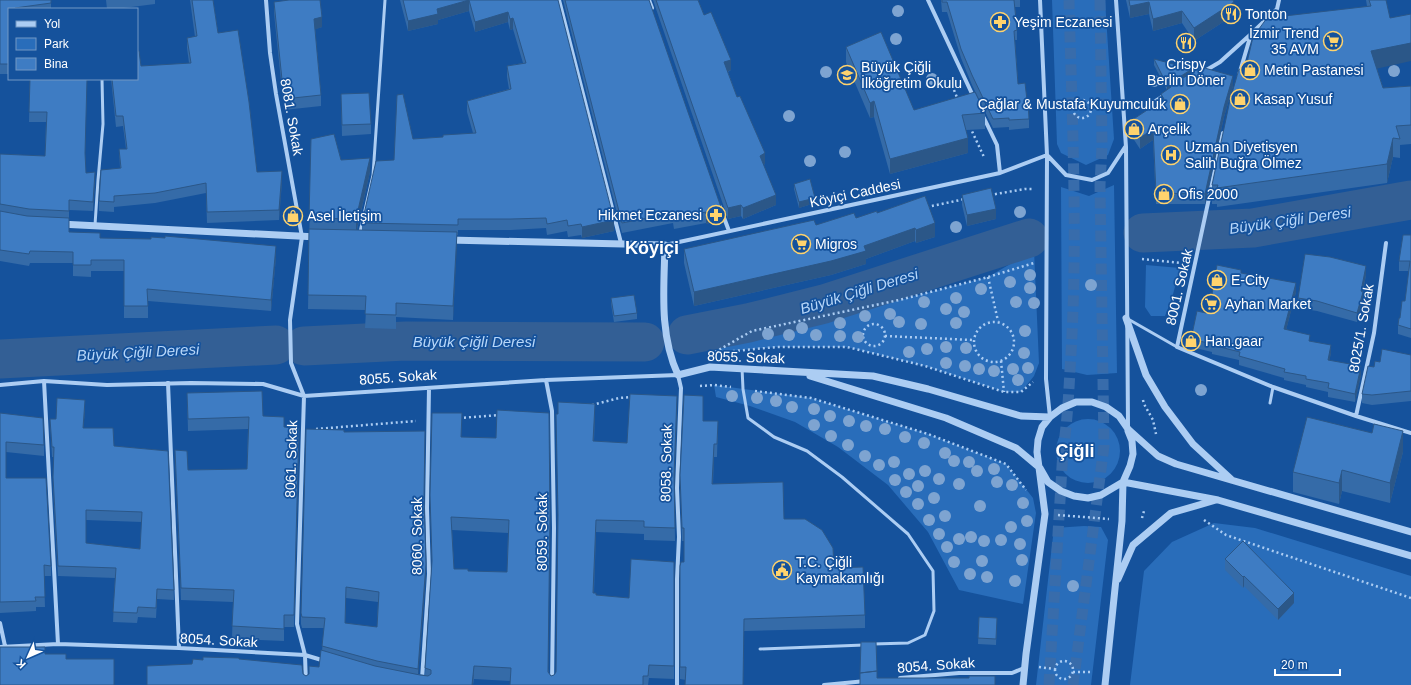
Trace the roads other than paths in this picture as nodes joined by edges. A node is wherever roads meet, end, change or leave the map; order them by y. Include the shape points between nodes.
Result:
1 (266, 0) edge
2 (385, 0) edge
3 (559, 0) edge
4 (649, 0) edge
5 (928, 0) edge
6 (1040, 0) edge
7 (1116, 0) edge
8 (1280, 0) edge
9 (654, 15) edge
10 (1251, 34) junction
11 (1202, 73) edge
12 (102, 80) edge
13 (1238, 80) edge
14 (1171, 92) edge
15 (1154, 102) dead end
16 (977, 104) edge
17 (980, 111) edge
18 (1225, 125) edge
19 (1126, 146) junction
20 (1048, 155) junction
21 (1000, 173) junction
22 (718, 201) edge
23 (51, 224) edge
24 (95, 226) junction
25 (728, 231) junction
26 (302, 237) junction
27 (323, 237) edge
28 (358, 238) joint
29 (366, 238) edge
30 (438, 240) edge
31 (1386, 243) dead end
32 (621, 244) junction
33 (665, 245) junction
34 (1126, 318) junction
35 (1177, 347) junction
36 (742, 368) junction
37 (799, 372) junction
38 (678, 375) junction
39 (546, 380) junction
40 (44, 381) junction
41 (168, 383) junction
42 (0, 385) edge
43 (1273, 387) junction
44 (429, 388) junction
45 (304, 396) junction
46 (1270, 403) dead end
47 (1356, 416) junction
48 (1050, 417) junction
49 (1128, 428) junction
50 (1411, 433) edge
51 (1040, 468) junction
52 (1233, 481) junction
53 (1123, 482) junction
54 (1218, 500) junction
55 (1411, 532) edge
56 (1411, 556) edge
57 (1115, 586) junction
58 (0, 623) edge
59 (58, 644) junction
60 (2, 646) edge
61 (179, 648) junction
62 (760, 649) dead end
63 (304, 655) junction
64 (333, 663) edge
65 (1025, 668) junction
66 (896, 679) edge
67 (872, 681) edge
68 (421, 684) edge
69 (306, 685) edge
70 (552, 685) edge
71 (677, 685) edge
72 (824, 685) edge
73 (1023, 685) edge
74 (1105, 685) edge

1 - 26 street, 8081. Sokak via 276,94
2 - 28 lane via 373,175
3 - 32 street
4 - 9 street
5 - 16 street
6 - 20 street
7 - 19 street
8 - 10 street via 1277,9
10 - 11 street via 1220,62
10 - 13 street
12 - 24 lane via 103,124
14 - 15 street
17 - 21 street via 996,145
18 - 35 street, 8001. Sokak
19 - 20 street via 1108,173 1092,180 1066,175
19 - 34 street
20 - 21 street, Köyiçi Caddesi
20 - 48 street via 1046,379
21 - 25 street, Köyiçi Caddesi
22 - 25 street
23 - 24 street
24 - 26 street
25 - 33 street, Köyiçi Caddesi
26 - 27 street
26 - 45 street, 8061. Sokak via 290,320 291,363
28 - 29 street
30 - 32 street
31 - 47 street, 8025/1. Sokak via 1374,334
32 - 33 street
33 - 38 street, 8058. Sokak via 664,313 671,361
34 - 35 lane
34 - 49 street
34 - 52 street via 1146,375 1165,407 1193,444
35 - 43 street, 8001. Sokak
36 - 37 street, 8055. Sokak
36 - 38 street, 8055. Sokak via 710,367
36 - 62 lane via 748,418 774,437 807,451 842,477 908,534 933,571 934,611 925,635 908,643
37 - 48 street via 873,376 1021,416
37 - 51 street via 946,418 1016,448
38 - 39 street, 8055. Sokak
38 - 71 street, 8058. Sokak via 681,388 677,488
39 - 44 street, 8055. Sokak
39 - 70 street, 8059. Sokak via 552,410
40 - 41 street, 8055. Sokak via 107,385
40 - 42 street, 8055. Sokak
40 - 59 street
41 - 45 street, 8055. Sokak via 263,384
41 - 61 street
43 - 46 lane
43 - 47 street, 8001. Sokak
44 - 45 street, 8055. Sokak
44 - 68 street, 8060. Sokak via 429,574
45 - 63 street, 8061. Sokak via 297,624
47 - 50 street, 8001. Sokak
48 - 49 street via 1076,402 1092,402 1106,407 1119,416
48 - 51 street via 1042,427 1038,440
49 - 52 street via 1158,456
49 - 53 street via 1133,454
51 - 53 street via 1048,482 1060,491 1074,496 1088,498 1102,495
51 - 65 street via 1045,514
52 - 55 street
53 - 54 street
53 - 57 street
54 - 56 street
54 - 57 street via 1171,513 1133,545
57 - 74 street
58 - 60 street
59 - 60 street, 8054. Sokak
59 - 61 street, 8054. Sokak
61 - 63 street, 8054. Sokak
63 - 64 street, 8054. Sokak
63 - 69 street, 8061. Sokak
65 - 66 street, 8054. Sokak via 1012,673 959,673
65 - 73 street
67 - 72 street

